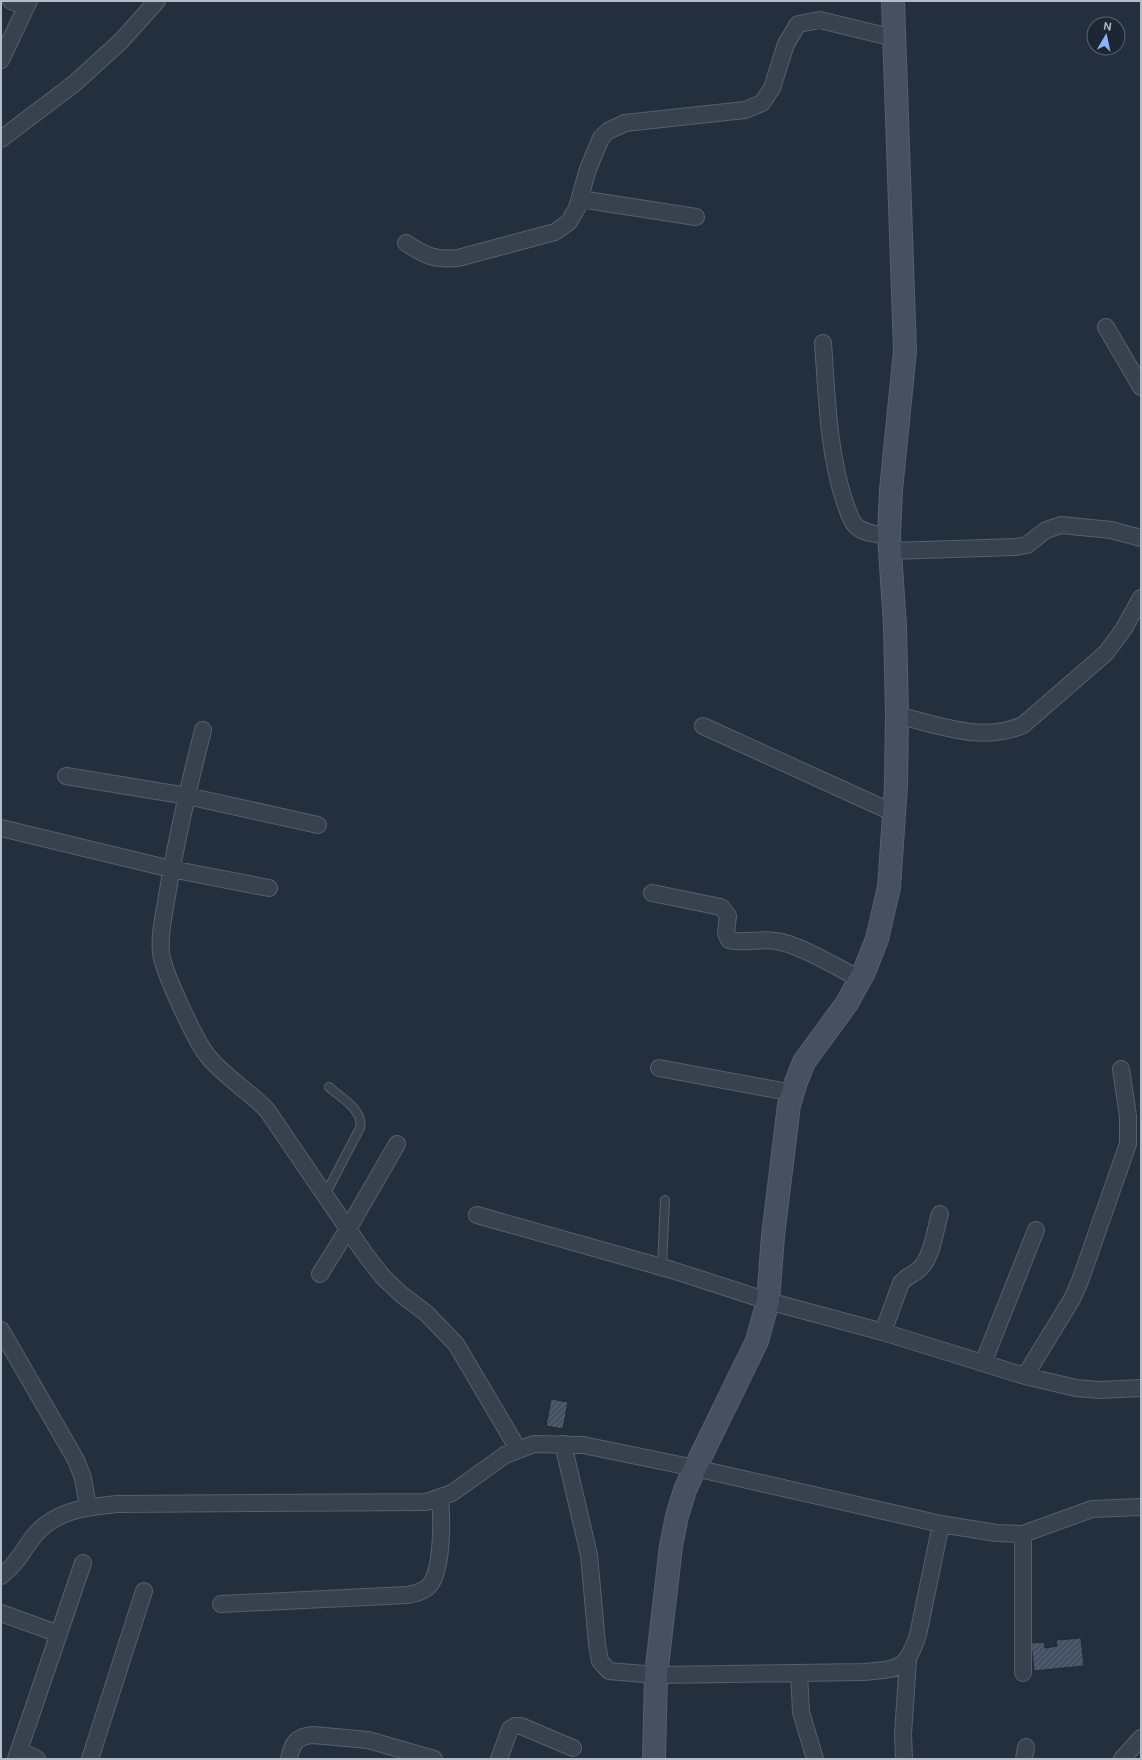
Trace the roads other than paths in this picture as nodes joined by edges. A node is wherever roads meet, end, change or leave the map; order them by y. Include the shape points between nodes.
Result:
1 (11, 1) edge
2 (157, 1) edge
3 (893, 1) edge
4 (28, 4) edge
5 (894, 38) junction
6 (2, 57) edge
7 (1, 139) edge
8 (580, 199) junction
9 (696, 217) dead end
10 (406, 243) dead end
11 (1106, 328) dead end
12 (823, 343) dead end
13 (1141, 387) edge
14 (1141, 538) edge
15 (890, 544) junction
16 (1141, 598) edge
17 (897, 715) junction
18 (703, 726) dead end
19 (203, 730) dead end
20 (66, 776) dead end
21 (187, 796) junction
22 (894, 813) junction
23 (318, 826) dead end
24 (1, 828) edge
25 (171, 868) junction
26 (269, 888) dead end
27 (652, 893) dead end
28 (860, 979) junction
29 (659, 1068) dead end
30 (1121, 1069) dead end
31 (329, 1087) dead end
32 (792, 1093) junction
33 (398, 1144) dead end
34 (325, 1195) junction
35 (665, 1200) dead end
36 (478, 1214) dead end
37 (940, 1214) dead end
38 (348, 1229) junction
39 (1036, 1230) dead end
40 (662, 1267) junction
41 (320, 1274) dead end
42 (768, 1301) junction
43 (1, 1330) edge
44 (883, 1332) junction
45 (983, 1363) junction
46 (1025, 1376) junction
47 (1141, 1388) edge
48 (563, 1444) junction
49 (518, 1449) junction
50 (695, 1468) junction
51 (440, 1499) junction
52 (88, 1507) junction
53 (1141, 1507) edge
54 (941, 1524) junction
55 (1023, 1534) junction
56 (83, 1564) dead end
57 (1, 1576) edge
58 (144, 1591) dead end
59 (221, 1604) dead end
60 (1, 1613) edge
61 (59, 1634) junction
62 (908, 1660) junction
63 (799, 1673) junction
64 (1023, 1674) dead end
65 (656, 1675) junction
66 (1141, 1738) edge
67 (573, 1748) dead end
68 (18, 1754) edge
69 (36, 1759) edge
70 (90, 1759) edge
71 (289, 1759) edge
72 (434, 1759) edge
73 (499, 1759) edge
74 (654, 1759) edge
75 (815, 1759) edge
76 (904, 1759) edge
77 (1122, 1759) edge

1 - 4 street
2 - 7 street via 121,41 75,83
3 - 5 street
4 - 6 street
5 - 8 street via 820,20 798,24 786,44 772,88 762,103 744,110 616,126 608,131 596,147
5 - 15 street via 905,351 891,490
8 - 9 street
8 - 10 street via 578,208 569,222 555,232 458,258 442,260 427,257
11 - 13 street
12 - 15 street via 832,446 849,516 855,526
14 - 15 street via 1111,530 1061,525 1046,530 1027,545 1016,547
15 - 17 street
16 - 17 street via 1124,630 1106,653 1023,725 1010,731 974,733
17 - 22 street
18 - 22 street
19 - 21 street
20 - 21 street
21 - 23 street
21 - 25 street
22 - 28 street via 890,887 877,939
24 - 25 street
25 - 26 street
25 - 34 street via 160,941 161,955 198,1044 217,1067 248,1091 267,1110
27 - 28 street via 721,907 728,916 726,933 730,940 767,940 788,944
28 - 32 street via 804,1062
29 - 32 street
30 - 46 street via 1129,1130 1124,1157 1077,1286
31 - 34 lane via 359,1115 362,1121
32 - 42 street via 774,1228
33 - 38 street
34 - 38 street
35 - 40 lane
36 - 40 street
37 - 44 street via 927,1258 918,1270 900,1283
38 - 41 street
38 - 49 street via 383,1277 426,1313 456,1344
39 - 45 street
40 - 42 street
42 - 44 street
42 - 50 street via 757,1341
43 - 52 street via 76,1460 83,1478
44 - 45 street
45 - 46 street
46 - 47 street via 1076,1388
48 - 49 street via 534,1444
48 - 50 street via 583,1445
48 - 65 street via 589,1555 600,1661 609,1671
49 - 51 street
50 - 54 street
50 - 65 street via 677,1516 671,1546
51 - 52 street via 418,1502 118,1504
51 - 59 street via 442,1527 436,1571 433,1581 427,1588 407,1595
52 - 57 street via 52,1520 34,1536 17,1561
53 - 55 street via 1092,1509
54 - 55 street via 996,1533
54 - 62 street via 918,1635
55 - 64 street
56 - 61 street
58 - 70 street
60 - 61 street
61 - 68 street
62 - 63 street via 900,1666 885,1670
62 - 76 street via 903,1734
63 - 65 street
63 - 75 street via 802,1712
65 - 74 street
66 - 77 street
67 - 73 street via 521,1726 515,1726 510,1729
68 - 69 street
71 - 72 street via 293,1743 298,1738 313,1735 368,1740

